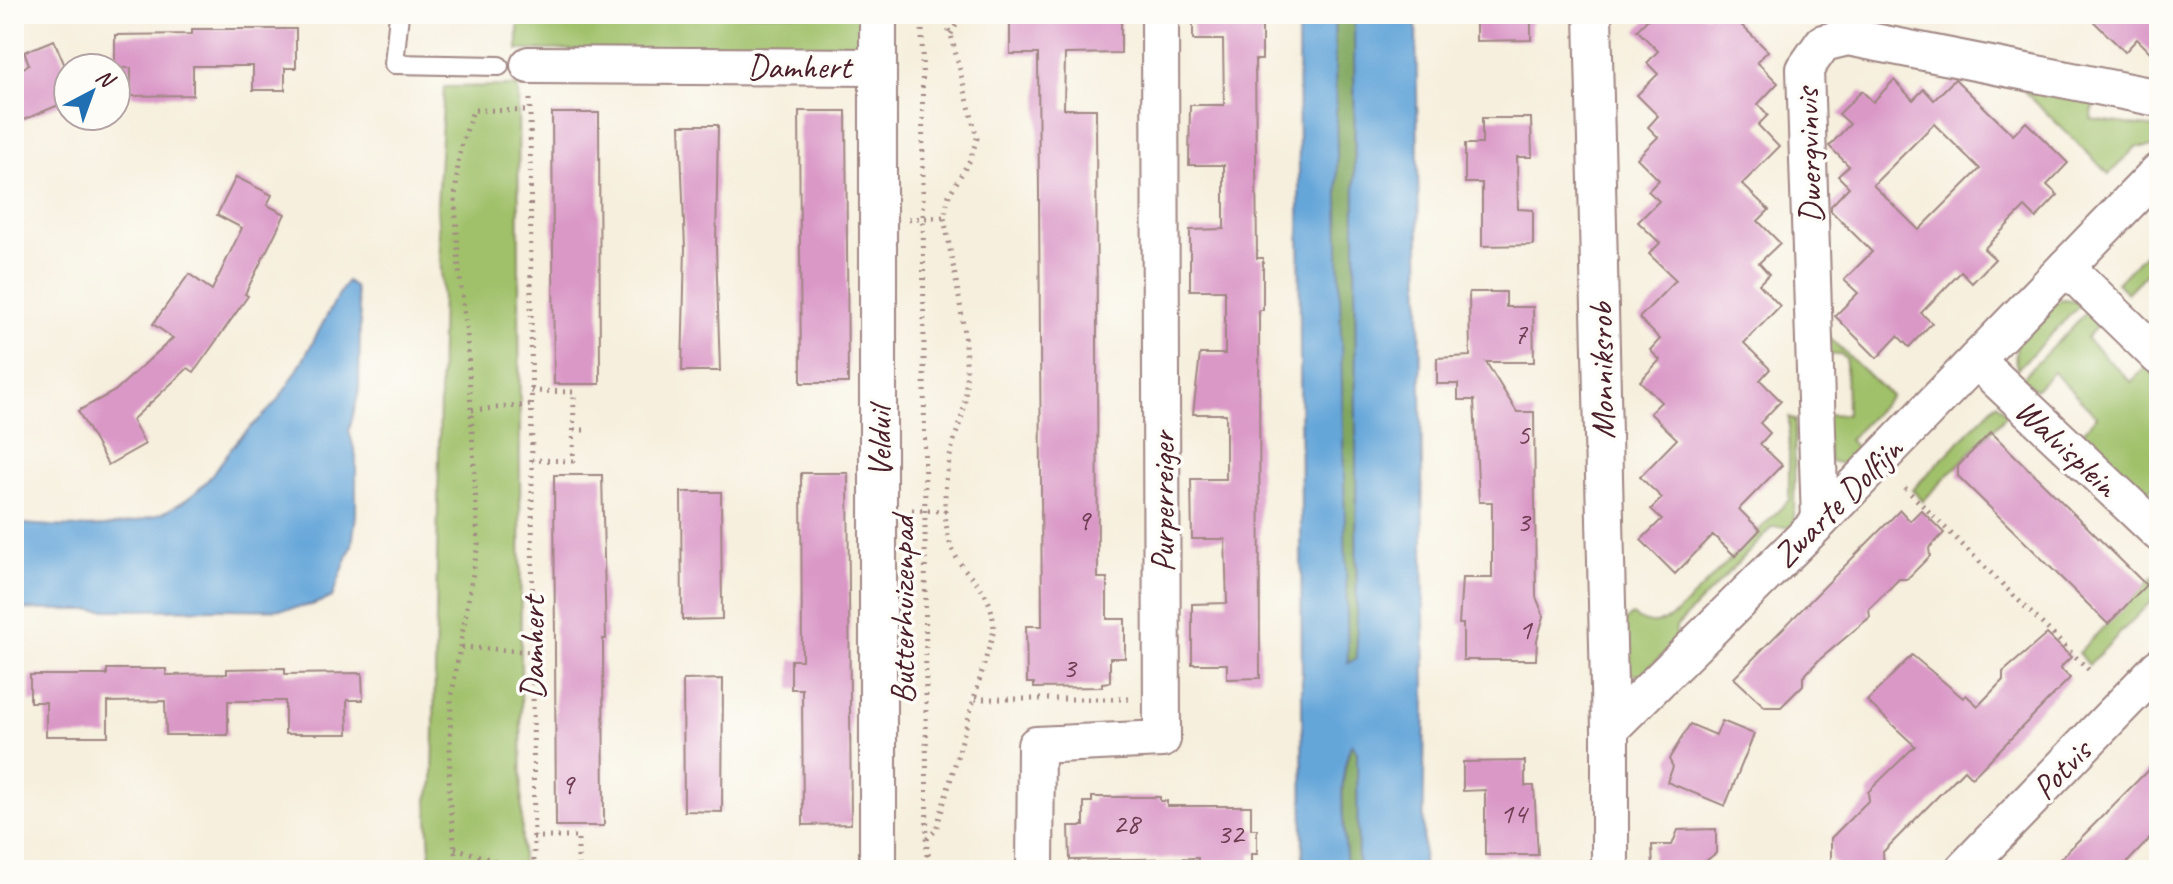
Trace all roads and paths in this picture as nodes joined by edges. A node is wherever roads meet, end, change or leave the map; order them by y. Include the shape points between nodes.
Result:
1 (399, 14) edge
2 (878, 14) edge
3 (922, 14) edge
4 (940, 14) edge
5 (962, 14) edge
6 (1160, 14) edge
7 (1593, 14) edge
8 (951, 35) junction
9 (514, 66) joint
10 (877, 67) junction
11 (2159, 98) edge
12 (2159, 171) edge
13 (2066, 267) junction
14 (2159, 357) edge
15 (1976, 360) junction
16 (531, 391) junction
17 (531, 405) junction
18 (472, 410) junction
19 (574, 430) junction
20 (590, 430) dead end
21 (532, 460) junction
22 (1905, 488) dead end
23 (1820, 521) junction
24 (2159, 533) edge
25 (462, 647) junction
26 (532, 652) junction
27 (2159, 667) edge
28 (2090, 671) dead end
29 (975, 699) junction
30 (1162, 699) junction
31 (1610, 729) junction
32 (533, 837) junction
33 (927, 839) junction
34 (454, 848) junction
35 (927, 854) junction
36 (457, 870) edge
37 (522, 870) edge
38 (534, 870) edge
39 (578, 870) edge
40 (594, 870) edge
41 (878, 870) edge
42 (927, 870) edge
43 (937, 870) edge
44 (1035, 870) edge
45 (1610, 870) edge
46 (1963, 870) edge

1 - 9 lane via 394,64
2 - 10 street, Velduil
3 - 33 path, Butterhuizenpad
4 - 8 path
5 - 8 path
6 - 30 street, Purperreiger
7 - 31 street, Monniksrob
8 - 29 path via 977,138 944,217 965,371 965,401 946,486 947,528 958,565 982,585 993,607 994,630
9 - 10 street, Damhert
10 - 41 street, Velduil
11 - 23 street, Dwergvinvis via 1848,37 1823,43 1805,69
12 - 13 street, Zwarte Dolfijn
13 - 14 street
13 - 15 street, Zwarte Dolfijn
15 - 23 street, Zwarte Dolfijn
15 - 24 street, Walvisplein
16 - 17 path, Damhert
16 - 18 path, Damhert via 530,111 473,110 459,154 455,198
16 - 19 path via 574,392
17 - 18 path
17 - 21 path, Damhert
18 - 25 path via 478,544
19 - 20 path
19 - 21 path via 573,461
21 - 26 path, Damhert
22 - 28 path
23 - 31 street, Zwarte Dolfijn
25 - 26 path
25 - 34 path via 451,699
26 - 32 path, Damhert
27 - 46 street, Potvis
29 - 30 path
29 - 33 path via 936,830
30 - 44 street, Purperreiger via 1162,739 1036,745
31 - 45 street
32 - 38 path, Damhert
32 - 39 path via 578,837
33 - 35 path, Butterhuizenpad
34 - 36 path
34 - 37 path
35 - 42 path, Butterhuizenpad
35 - 43 path
39 - 40 path

